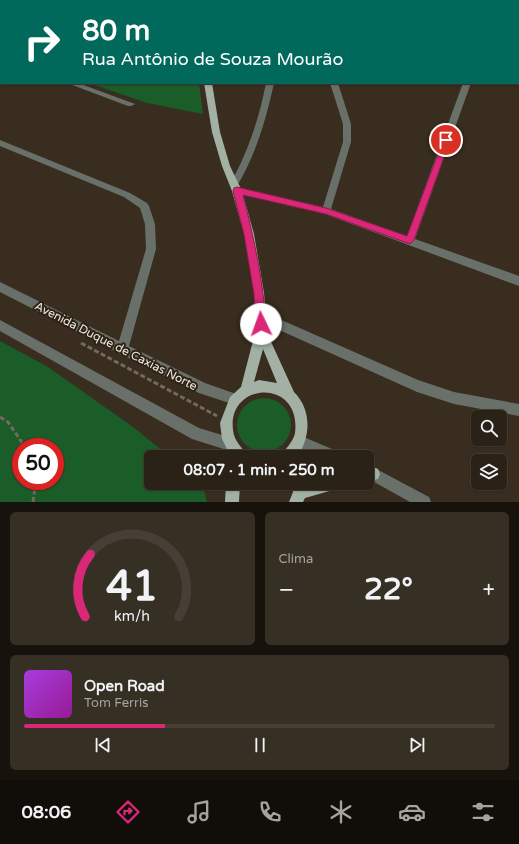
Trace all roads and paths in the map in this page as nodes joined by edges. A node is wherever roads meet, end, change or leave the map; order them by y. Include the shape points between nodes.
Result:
1 (74, 84) edge
2 (208, 84) edge
3 (270, 84) edge
4 (334, 84) edge
5 (467, 84) edge
6 (131, 104) dead end
7 (0, 143) edge
8 (236, 187) junction
9 (326, 211) junction
10 (410, 240) junction
11 (519, 281) edge
12 (0, 287) edge
13 (261, 316) junction
14 (0, 325) edge
15 (261, 333) junction
16 (74, 339) dead end
17 (122, 350) junction
18 (246, 390) junction
19 (290, 395) junction
20 (235, 399) junction
21 (519, 410) edge
22 (0, 417) edge
23 (226, 422) junction
24 (19, 438) edge
25 (229, 450) edge
26 (234, 450) edge
27 (294, 450) edge
28 (374, 476) edge
29 (35, 490) edge
30 (233, 490) edge
31 (33, 502) edge
32 (232, 502) edge
33 (424, 502) edge

1 - 6 street
2 - 8 main road via 216,132 226,166
3 - 8 street via 258,134
4 - 9 street via 347,124 346,142
5 - 10 street
7 - 17 street via 127,195 144,206 150,224 151,249
8 - 9 street
8 - 13 main road via 249,234
9 - 10 street
10 - 11 street
12 - 17 street, Avenida Duque de Caxias Norte
13 - 15 main road
13 - 21 street via 417,386 454,398
14 - 25 street
15 - 18 main road
15 - 19 main road
16 - 23 path
17 - 20 street, Avenida Duque de Caxias Norte via 203,389
18 - 19 main road via 257,385 268,385 280,388
18 - 20 main road
19 - 27 main road via 301,416 302,429
20 - 23 main road
22 - 24 path via 8,422
23 - 26 main road via 226,433
28 - 33 street
29 - 31 path
30 - 32 main road

